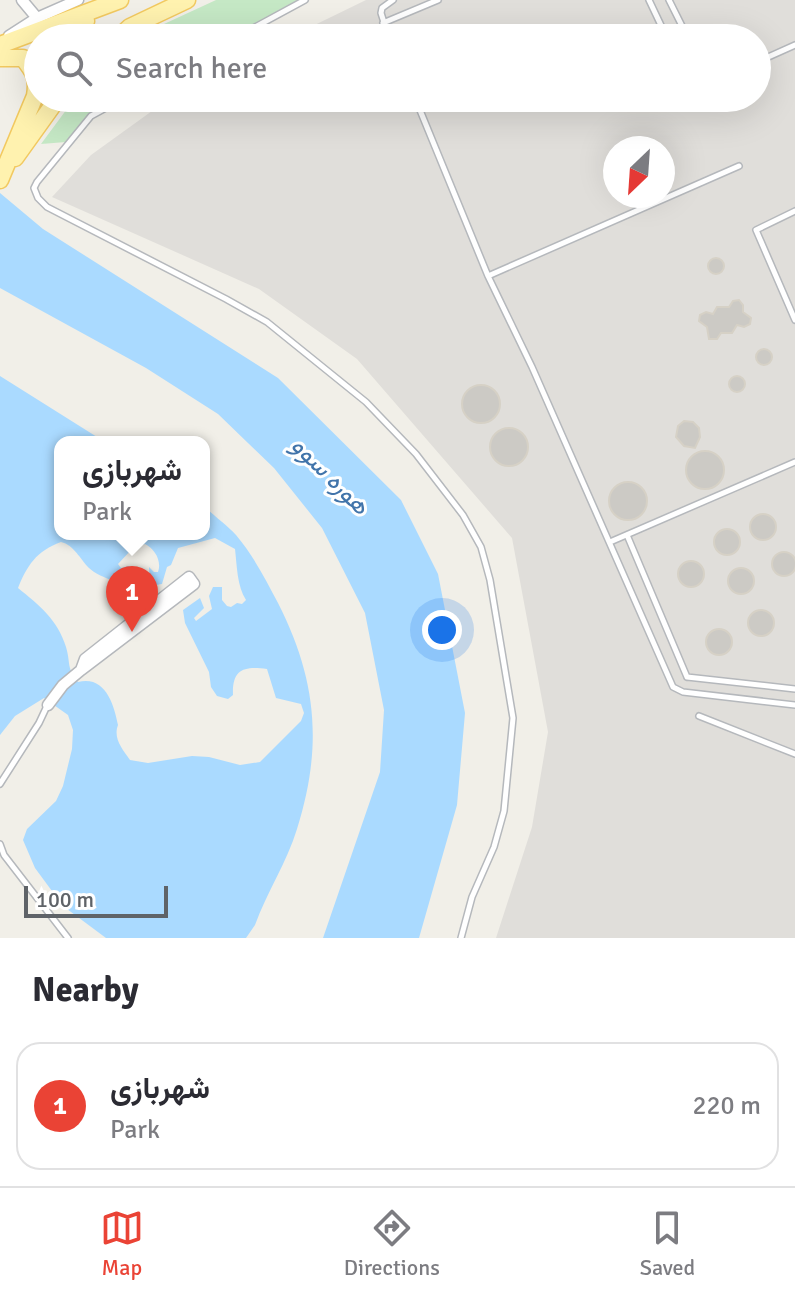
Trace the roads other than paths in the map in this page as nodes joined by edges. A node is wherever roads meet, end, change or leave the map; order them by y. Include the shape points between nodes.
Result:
1 (22, 0) edge
2 (78, 0) edge
3 (187, 0) edge
4 (305, 0) edge
5 (393, 0) edge
6 (438, 0) edge
7 (649, 0) edge
8 (669, 0) edge
9 (117, 1) edge
10 (37, 18) junction
11 (383, 23) joint
12 (28, 24) edge
13 (53, 24) edge
14 (80, 24) edge
15 (140, 24) edge
16 (261, 24) edge
17 (660, 24) edge
18 (681, 24) edge
19 (24, 27) edge
20 (24, 34) edge
21 (0, 43) edge
22 (795, 45) edge
23 (771, 56) edge
24 (0, 58) edge
25 (24, 59) edge
26 (27, 112) edge
27 (48, 112) edge
28 (98, 112) edge
29 (421, 112) edge
30 (739, 166) dead end
31 (2, 178) edge
32 (795, 211) edge
33 (488, 276) junction
34 (795, 320) edge
35 (795, 462) edge
36 (627, 535) junction
37 (610, 542) junction
38 (81, 670) junction
39 (687, 677) junction
40 (795, 689) edge
41 (678, 690) junction
42 (48, 705) joint
43 (795, 705) edge
44 (699, 716) dead end
45 (795, 754) edge
46 (0, 784) edge
47 (0, 844) edge
48 (68, 938) edge
49 (461, 938) edge

1 - 10 street
2 - 10 street
3 - 15 main road
4 - 16 lane
5 - 11 lane via 382,8
6 - 11 lane
7 - 17 lane
8 - 18 lane
9 - 13 main road
9 - 14 main road
10 - 12 street
19 - 21 street
20 - 21 main road
22 - 23 lane
24 - 25 main road
26 - 31 main road
27 - 31 main road
28 - 49 lane via 37,182 38,198 253,314 319,362 416,454 481,547 513,718 504,811
29 - 33 lane
30 - 33 lane
32 - 34 lane via 756,230
33 - 37 lane
35 - 36 lane
36 - 37 lane
36 - 39 lane
37 - 41 lane
38 - 38 street via 194,584 189,577 85,659
38 - 42 street
39 - 40 lane
39 - 41 lane
41 - 43 lane
42 - 46 lane
44 - 45 lane
47 - 48 lane

